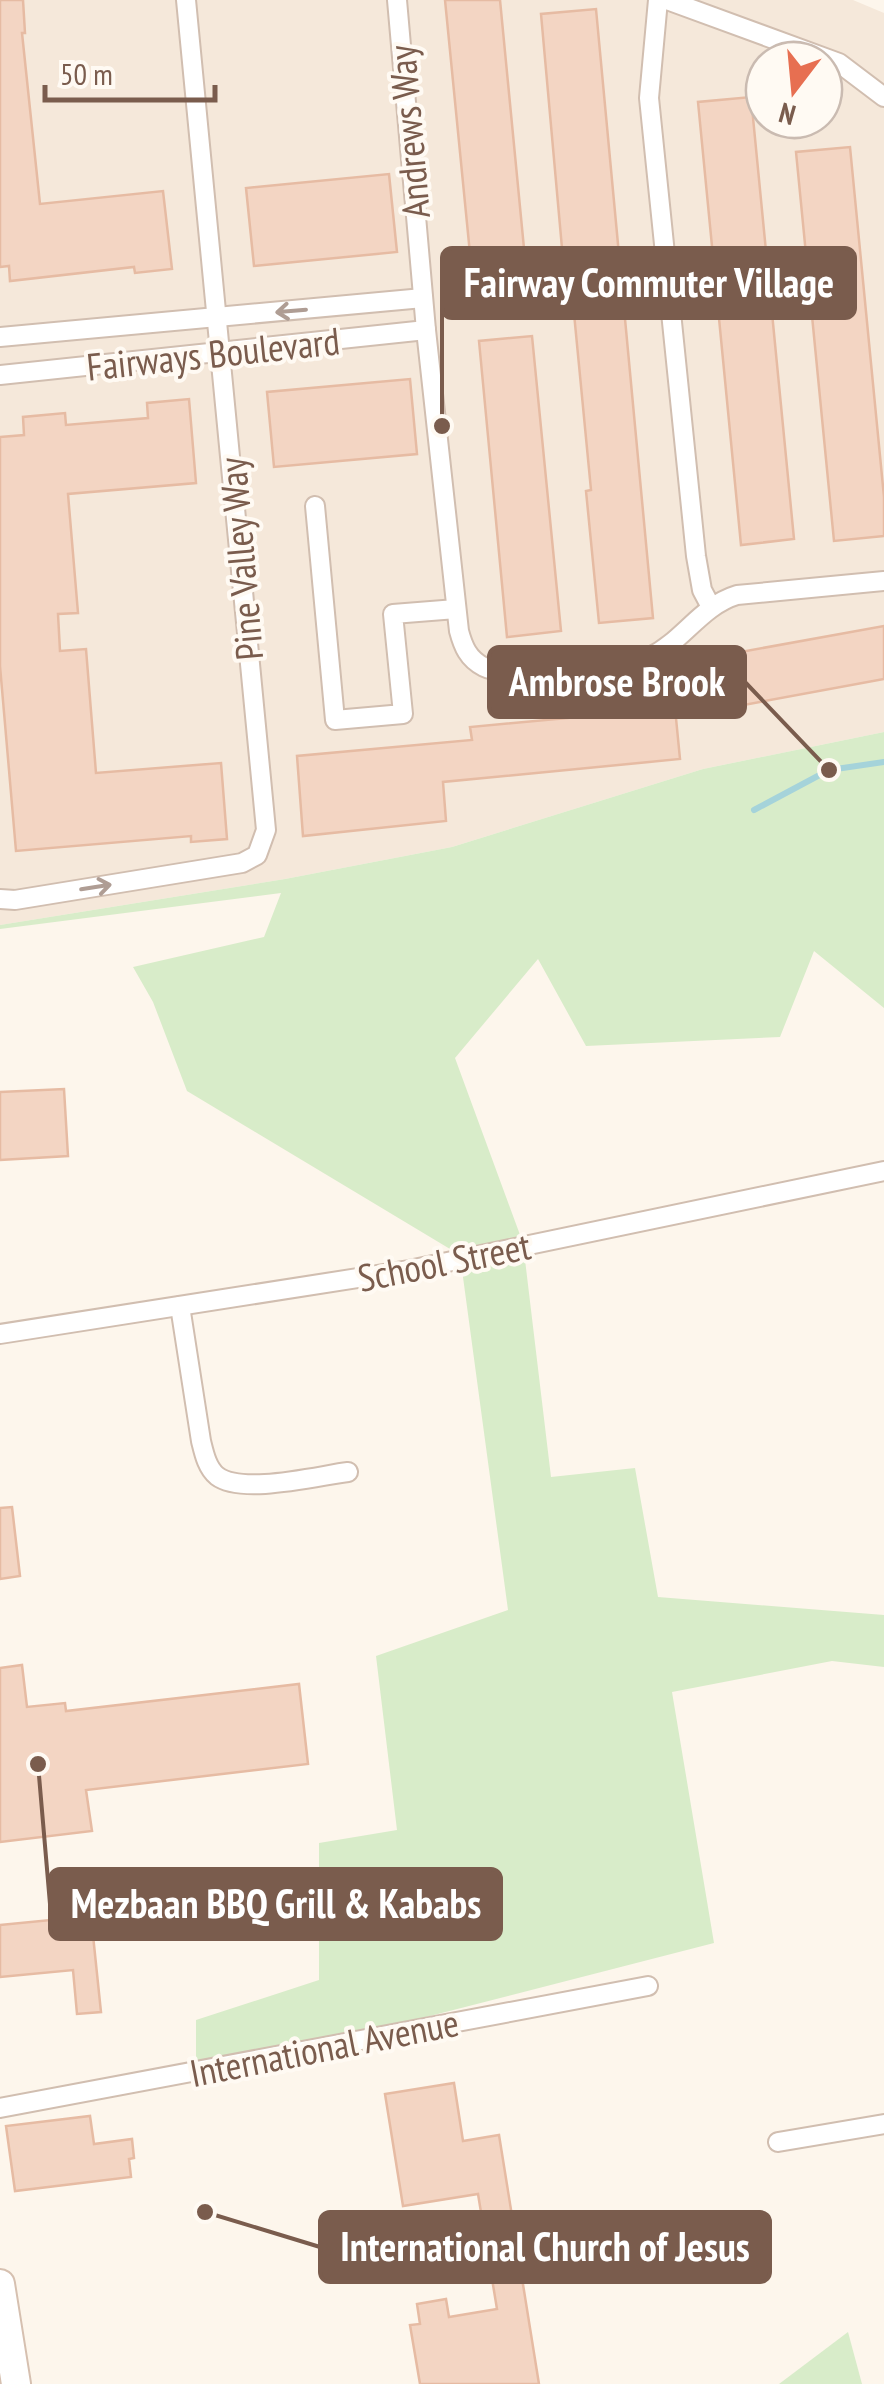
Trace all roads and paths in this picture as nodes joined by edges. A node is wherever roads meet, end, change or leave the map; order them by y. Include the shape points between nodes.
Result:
1 (186, 0) edge
2 (397, 0) edge
3 (658, 0) edge
4 (667, 0) edge
5 (884, 98) edge
6 (423, 298) junction
7 (216, 318) junction
8 (426, 330) junction
9 (0, 337) edge
10 (221, 352) junction
11 (0, 375) edge
12 (315, 506) dead end
13 (884, 582) edge
14 (711, 606) junction
15 (456, 609) junction
16 (0, 899) edge
17 (884, 1171) edge
18 (180, 1306) junction
19 (0, 1334) edge
20 (348, 1472) dead end
21 (648, 1986) dead end
22 (0, 2108) edge
23 (884, 2124) edge
24 (778, 2142) dead end
25 (0, 2284) edge
26 (16, 2384) edge

1 - 7 street, Pine Valley Way
2 - 6 street, Andrews Way
3 - 14 street via 649,98 696,556
4 - 5 street via 839,64
6 -> 7 street, Fairways Boulevard
6 - 8 street, Andrews Way
7 - 9 street, Fairways Boulevard
7 - 10 street, Pine Valley Way
8 - 10 street, Fairways Boulevard
8 - 15 street, Andrews Way
10 - 11 street, Fairways Boulevard
16 -> 10 street, Pine Valley Way via 242,864 257,856 265,812
12 - 15 street via 335,720 403,714 393,614
13 - 14 street, Andrews Way via 737,595
14 - 15 street, Andrews Way via 651,657 626,665 506,674 470,657
17 - 18 street, School Street via 409,1270
18 - 19 street, School Street
18 - 20 street via 200,1441 215,1475 249,1485
21 - 22 street, International Avenue
23 - 24 street
25 - 26 main road

